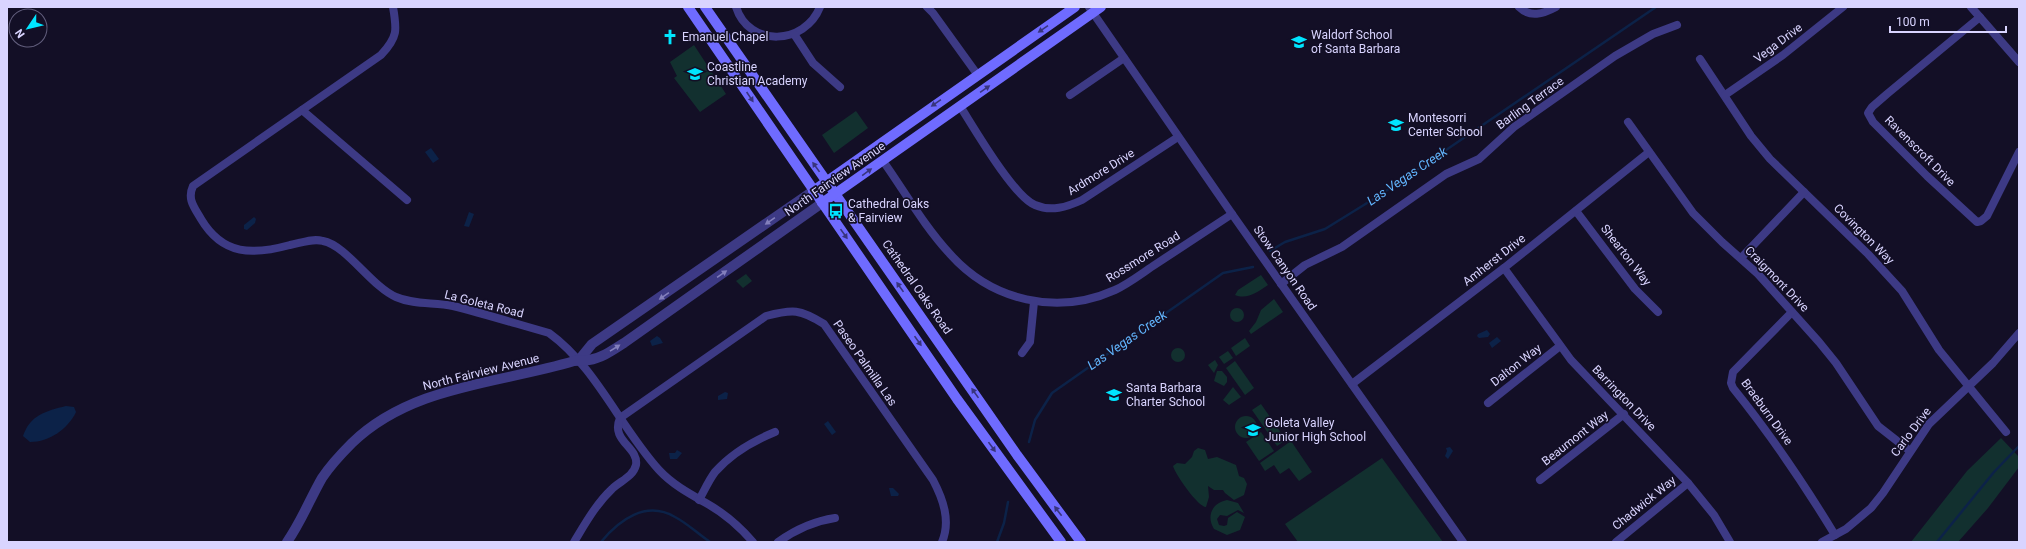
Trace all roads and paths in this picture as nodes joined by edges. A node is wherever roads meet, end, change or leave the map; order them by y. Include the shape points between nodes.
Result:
1 (393, 7) edge
2 (688, 7) edge
3 (705, 7) edge
4 (736, 7) edge
5 (820, 7) edge
6 (927, 7) edge
7 (1075, 7) edge
8 (1519, 7) edge
9 (1556, 7) edge
10 (1971, 7) edge
11 (1841, 8) edge
12 (1094, 9) edge
13 (1980, 17) junction
14 (1677, 25) dead end
15 (794, 34) junction
16 (1124, 58) junction
17 (1700, 59) dead end
18 (2019, 62) edge
19 (977, 74) junction
20 (840, 87) dead end
21 (1070, 95) dead end
22 (1725, 95) junction
23 (960, 106) junction
24 (302, 110) junction
25 (1628, 122) dead end
26 (1178, 137) junction
27 (1649, 152) junction
28 (2019, 152) edge
29 (883, 161) junction
30 (826, 182) junction
31 (814, 190) junction
32 (1804, 192) junction
33 (835, 194) junction
34 (407, 200) dead end
35 (822, 203) junction
36 (1576, 211) junction
37 (1232, 214) junction
38 (1741, 258) junction
39 (1504, 268) junction
40 (1281, 284) junction
41 (1034, 302) junction
42 (1658, 312) dead end
43 (1792, 312) junction
44 (2019, 333) edge
45 (1560, 346) junction
46 (1022, 353) dead end
47 (579, 360) junction
48 (1731, 383) junction
49 (1352, 384) junction
50 (1723, 386) dead end
51 (1968, 387) junction
52 (1488, 403) dead end
53 (1624, 414) junction
54 (620, 418) junction
55 (775, 432) dead end
56 (2006, 432) dead end
57 (1910, 451) junction
58 (1540, 480) dead end
59 (1688, 483) junction
60 (699, 500) junction
61 (835, 518) dead end
62 (1835, 535) junction
63 (287, 542) edge
64 (574, 542) edge
65 (753, 542) edge
66 (778, 542) edge
67 (942, 542) edge
68 (1061, 542) edge
69 (1081, 542) edge
70 (1463, 542) edge
71 (1616, 542) edge
72 (1730, 542) edge
73 (1822, 542) edge

1 - 24 street, La Goleta Road via 396,35 391,45 381,55
2 -> 31 main road
30 -> 3 main road, Cathedral Oaks Road
4 - 15 street via 742,19 758,33 769,37
5 - 15 street via 807,26
6 - 19 street
7 -> 19 main road, North Fairview Avenue
8 - 9 street via 1531,14 1540,14
10 - 13 street
11 - 22 street, Vega Drive via 1783,55
12 - 16 street, Stow Canyon Road
23 -> 12 main road, North Fairview Avenue
13 - 18 street
13 - 28 street, Ravenscroft Drive via 1887,94 1868,113 1977,226 1987,216
14 - 40 street, Barling Terrace via 1653,34 1615,56 1514,127 1479,159 1446,174 1342,247 1305,265
15 - 20 street via 813,62
16 - 21 street
16 - 26 street, Stow Canyon Road
17 - 22 street, Covington Way
19 -> 30 main road, North Fairview Avenue
22 - 32 street, Covington Way via 1751,136
23 - 26 street, Ardmore Drive via 1016,190 1035,205 1045,208 1069,206 1082,200
23 - 29 main road, North Fairview Avenue
24 - 34 street
24 - 47 street, La Goleta Road via 193,186 190,192 191,201 205,226 215,237 225,244 247,252 281,248 312,240 323,241 334,245 385,291 396,297 409,302 453,306 549,333
25 - 27 street, Craigmont Drive
26 - 37 street, Stow Canyon Road
27 - 36 street, Amherst Drive
27 - 38 street, Craigmont Drive via 1693,213
33 -> 29 main road, North Fairview Avenue
29 - 41 street, Rossmore Road via 938,239 961,266 1002,293
30 - 31 main road, North Fairview Avenue
30 - 33 main road, Cathedral Oaks Road
31 - 35 main road
31 -> 47 street, North Fairview Avenue via 592,344
32 - 38 street
32 - 51 street, Covington Way via 1902,291 1939,350
33 - 35 main road, North Fairview Avenue
69 -> 33 main road, Cathedral Oaks Road via 1017,455
47 -> 35 street, North Fairview Avenue via 602,357
35 -> 68 main road via 957,399
36 - 39 street, Amherst Drive
36 - 42 street, Shearton Way via 1635,288
37 - 40 street, Stow Canyon Road
37 - 41 street, Rossmore Road via 1115,290 1069,303
38 - 43 street, Craigmont Drive
39 - 45 street, Barrington Drive
39 - 49 street, Amherst Drive
40 - 49 street, Stow Canyon Road
41 - 46 street via 1030,342
43 - 48 street, Braeburn Drive via 1733,372
43 - 57 street, Craigmont Drive via 1836,363 1878,426
44 - 51 street, Carlo Drive
45 - 52 street, Dalton Way
45 - 53 street, Barrington Drive
47 - 54 street, La Goleta Road
47 - 63 street, North Fairview Avenue via 426,397 395,412 366,431 340,456 323,477
48 - 50 street
48 - 62 street, Braeburn Drive via 1784,455
49 - 70 street, Stow Canyon Road
51 - 56 street, Covington Way
51 - 57 street, Carlo Drive via 1929,424
53 - 58 street, Beaumont Way
53 - 59 street, Barrington Drive
54 - 60 street, La Goleta Road via 660,471
54 - 64 street via 616,426 618,433 635,457 635,469 598,505
54 - 67 street, Paseo Palmilla Las via 766,316 793,311 807,313 824,324 933,480 944,508 946,534
55 - 60 street via 750,444 728,460 714,473
57 - 62 street, Carlo Drive via 1883,493 1870,508 1858,520
59 - 71 street, Chadwick Way
59 - 72 street, Barrington Drive via 1714,515
60 - 65 street, La Goleta Road via 723,514
61 - 66 street via 820,520
62 - 73 street, Carlo Drive

